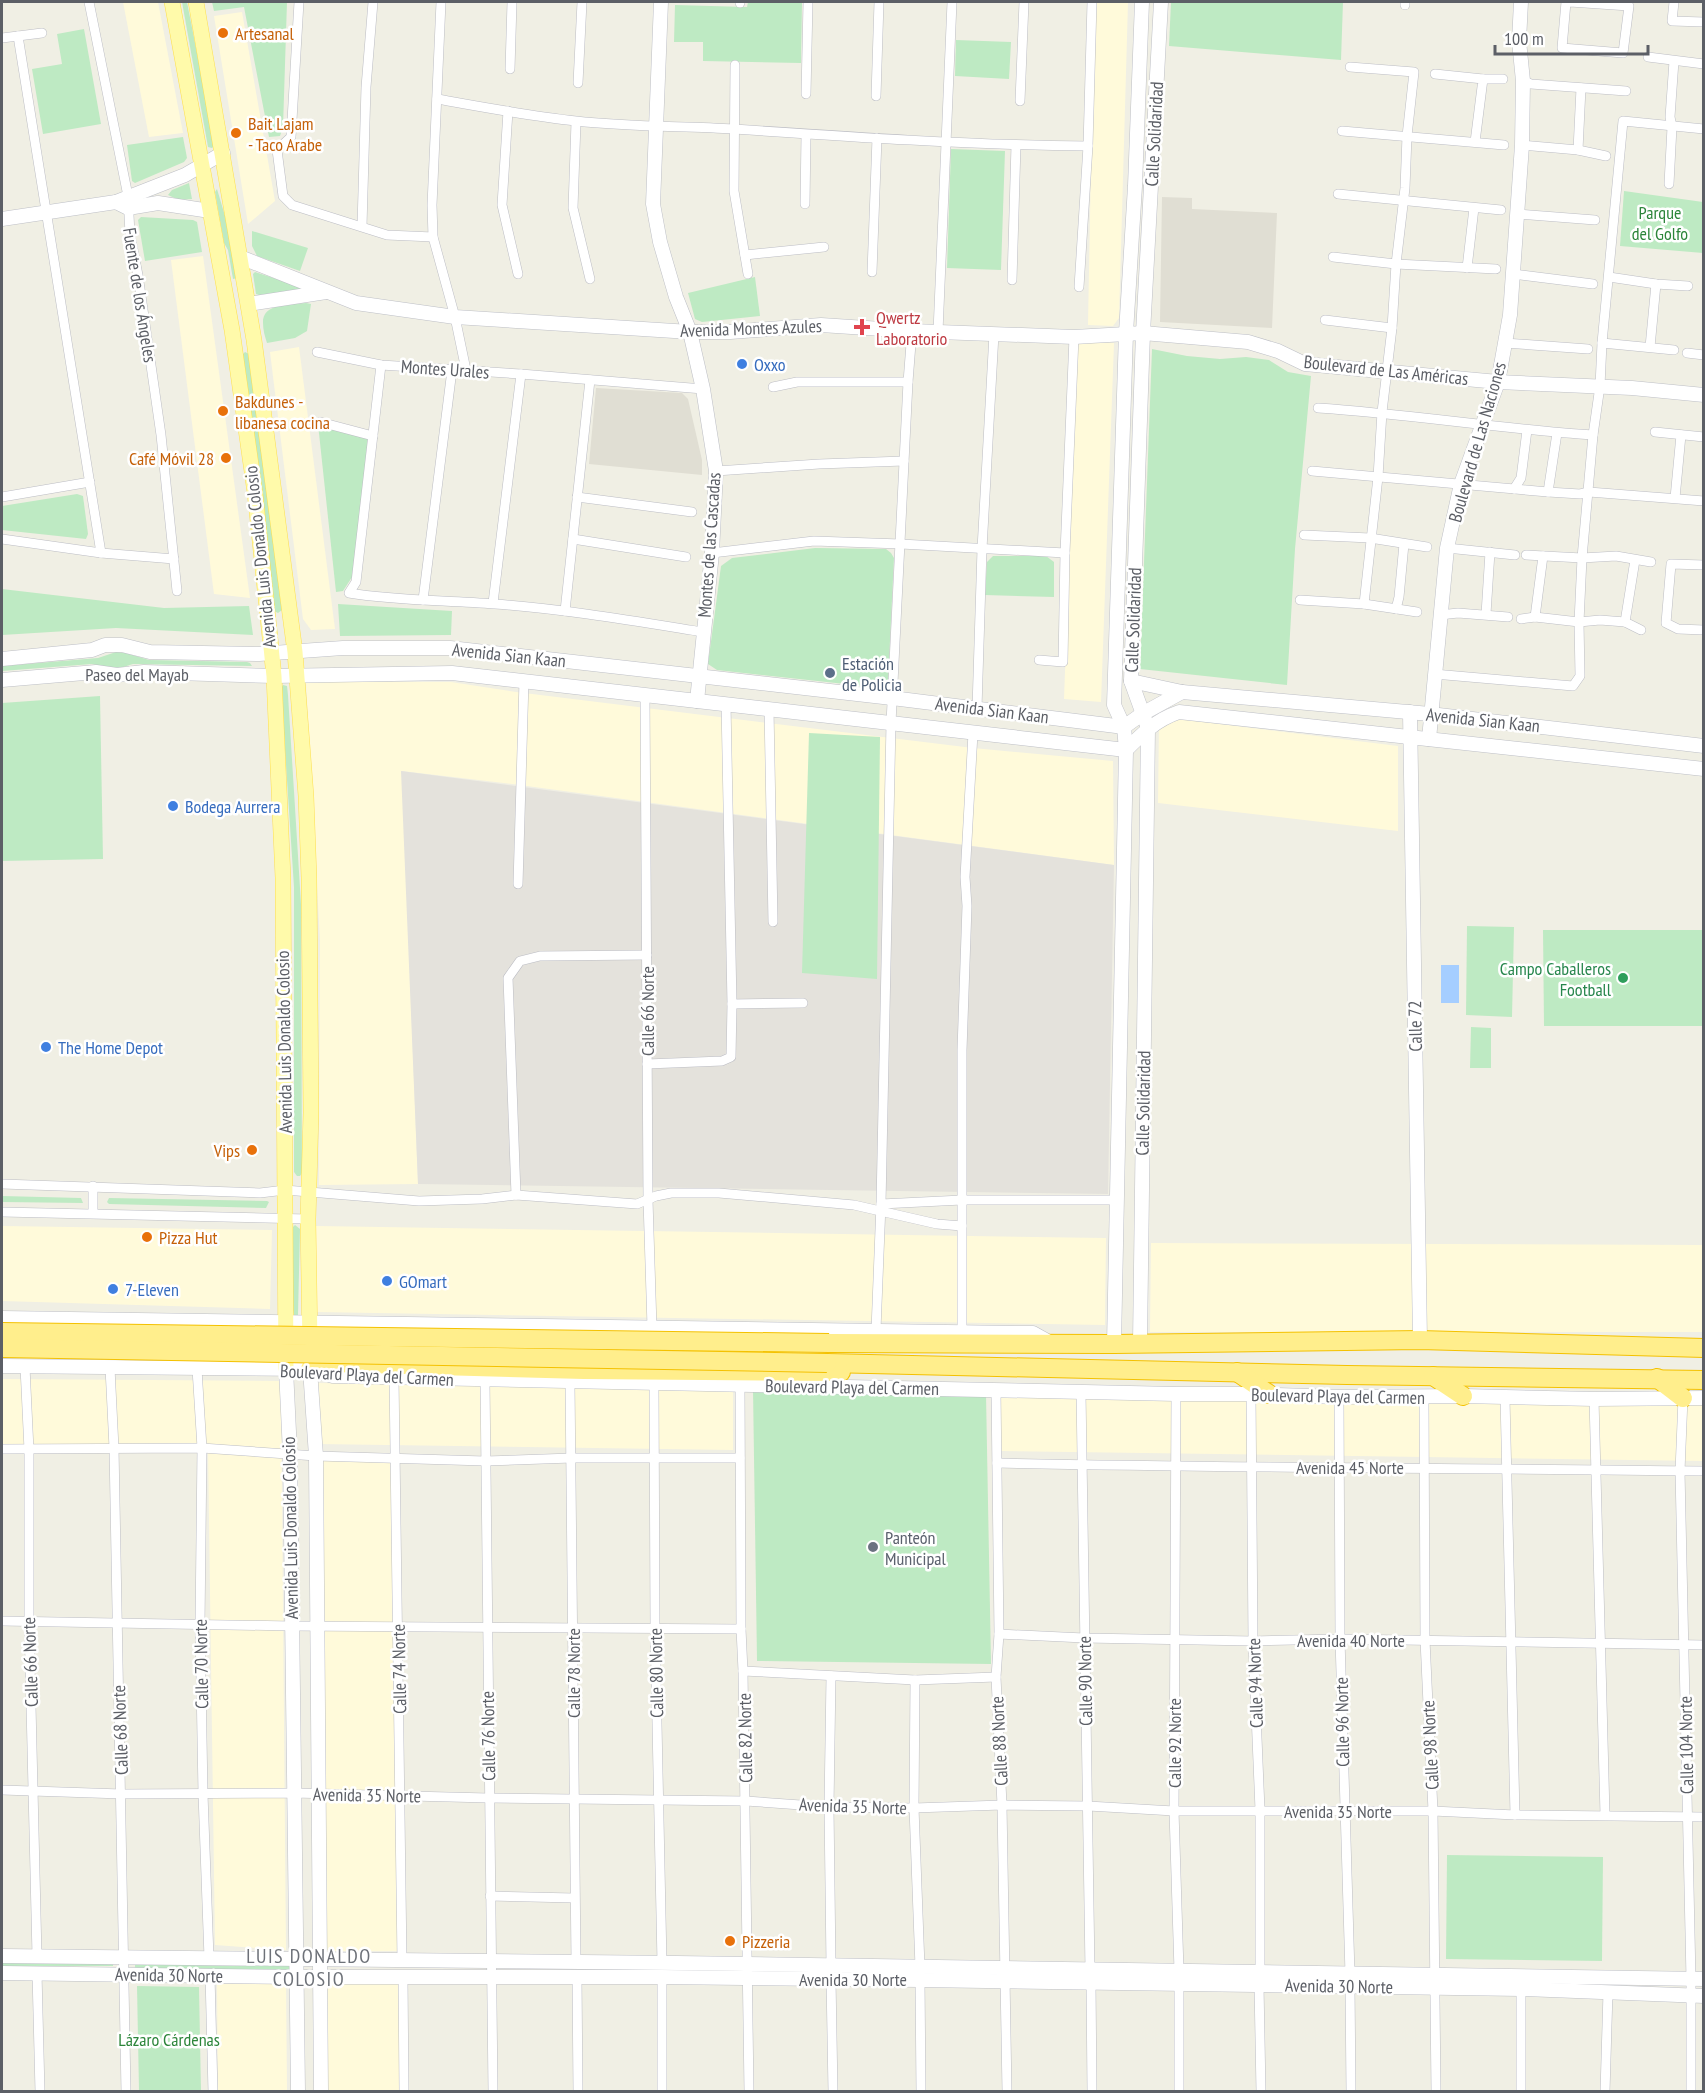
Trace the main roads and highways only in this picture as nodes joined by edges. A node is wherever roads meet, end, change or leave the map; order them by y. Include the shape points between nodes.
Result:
1 (172, 2) edge
2 (196, 2) edge
3 (660, 2) edge
4 (1142, 2) edge
5 (1161, 2) edge
6 (1521, 2) edge
7 (223, 153) junction
8 (202, 166) junction
9 (124, 202) junction
10 (210, 211) junction
11 (2, 219) edge
12 (240, 257) junction
13 (225, 285) junction
14 (326, 291) junction
15 (248, 304) junction
16 (690, 332) junction
17 (1126, 333) junction
18 (1143, 333) junction
19 (254, 340) junction
20 (234, 344) junction
21 (1498, 382) junction
22 (1704, 395) edge
23 (369, 648) junction
24 (295, 652) junction
25 (270, 654) junction
26 (2, 659) edge
27 (370, 674) junction
28 (273, 676) junction
29 (296, 676) junction
30 (699, 676) junction
31 (2, 680) edge
32 (1131, 681) junction
33 (1182, 692) junction
34 (697, 701) junction
35 (1410, 712) junction
36 (1142, 714) junction
37 (1430, 714) junction
38 (1124, 727) junction
39 (1148, 728) junction
40 (1410, 737) junction
41 (1429, 739) junction
42 (1704, 746) edge
43 (1126, 750) junction
44 (1704, 769) edge
45 (1117, 1200) junction
46 (1142, 1203) junction
47 (1116, 1231) junction
48 (1141, 1232) junction
49 (2, 1318) edge
50 (194, 1322) junction
51 (285, 1323) junction
52 (309, 1323) junction
53 (389, 1324) junction
54 (2, 1332) edge
55 (1420, 1340) junction
56 (1051, 1343) junction
57 (1114, 1344) junction
58 (1140, 1344) junction
59 (2, 1348) edge
60 (1704, 1348) edge
61 (2, 1366) edge
62 (1046, 1367) junction
63 (197, 1369) junction
64 (310, 1369) junction
65 (286, 1370) junction
66 (395, 1371) junction
67 (1237, 1371) junction
68 (1433, 1376) junction
69 (1657, 1378) junction
70 (1704, 1380) edge
71 (1260, 1394) junction
72 (1463, 1396) junction
73 (1683, 1398) junction
74 (1704, 1398) edge
75 (2, 1956) edge
76 (296, 1960) junction
77 (319, 1961) junction
78 (662, 1970) junction
79 (2, 1973) edge
80 (296, 1977) junction
81 (319, 1977) junction
82 (1697, 1979) edge
83 (1435, 1981) junction
84 (1697, 1996) edge
85 (298, 2091) edge
86 (321, 2091) edge

1 - 8 main road, Avenida Luis Donaldo Colosio
2 - 7 main road, Avenida Luis Donaldo Colosio
3 - 16 main road, Montes de las Cascadas via 653,204 660,242
4 - 17 main road, Calle Solidaridad
5 - 18 main road, Calle Solidaridad
6 - 21 main road, Boulevard de Las Naciones via 1523,81 1518,214 1510,315
7 - 8 main road
7 - 12 main road, Avenida Luis Donaldo Colosio
8 - 9 main road
8 - 10 main road, Avenida Luis Donaldo Colosio
9 - 10 main road
9 - 11 main road
10 - 13 main road, Avenida Luis Donaldo Colosio
12 - 14 main road, Avenida Montes Azules
12 - 15 main road, Avenida Luis Donaldo Colosio
13 - 15 main road
13 - 20 main road, Avenida Luis Donaldo Colosio
14 - 15 main road
14 - 16 main road, Avenida Montes Azules via 356,303 455,317
15 - 19 main road, Avenida Luis Donaldo Colosio
16 - 17 main road, Avenida Montes Azules via 820,325 1074,337
16 - 30 main road, Montes de las Cascadas via 716,471
17 - 18 main road, Avenida Montes Azules
17 - 38 main road, Calle Solidaridad via 1114,705
18 - 21 main road, Boulevard de Las Américas via 1248,342 1305,364
18 - 32 main road, Calle Solidaridad
19 - 20 main road
19 - 24 main road, Avenida Luis Donaldo Colosio
20 - 25 main road, Avenida Luis Donaldo Colosio via 255,493
21 - 22 main road, Boulevard de Las Américas
21 - 37 main road, Boulevard de Las Naciones via 1461,484 1447,548
23 - 24 main road, Avenida Sian Kaan
23 - 27 main road
23 - 30 main road, Avenida Sian Kaan via 450,648
24 - 25 main road, Avenida Sian Kaan
24 - 29 main road, Avenida Luis Donaldo Colosio
25 - 26 main road, Paseo del Mayab via 150,652 105,645 92,650
25 - 28 main road, Avenida Luis Donaldo Colosio
27 - 29 main road, Avenida Sian Kaan
27 - 34 main road, Avenida Sian Kaan via 452,673
28 - 29 main road, Avenida Sian Kaan
28 - 31 main road, Paseo del Mayab via 96,672
28 - 51 main road, Avenida Luis Donaldo Colosio via 283,878
29 - 52 main road, Avenida Luis Donaldo Colosio via 309,878
30 - 34 main road, Montes de las Cascadas
30 - 38 main road, Avenida Sian Kaan
32 - 33 main road, Avenida Sian Kaan
32 - 36 main road, Calle Solidaridad
33 - 35 main road, Avenida Sian Kaan
33 - 36 main road
34 - 43 main road, Avenida Sian Kaan
35 - 37 main road, Avenida Sian Kaan
35 - 40 main road, Calle 72
36 - 38 main road
36 - 39 main road, Calle Solidaridad
37 - 41 main road, Boulevard de Las Naciones
37 - 42 main road, Avenida Sian Kaan
38 - 43 main road, Calle Solidaridad
39 - 40 main road, Avenida Sian Kaan via 1179,712
39 - 43 main road, Avenida Sian Kaan
39 - 46 main road, Calle Solidaridad
40 - 41 main road, Avenida Sian Kaan
40 - 55 main road, Calle 72
41 - 44 main road, Avenida Sian Kaan
43 - 45 main road, Calle Solidaridad
45 - 46 main road
45 - 47 main road, Calle Solidaridad
46 - 48 main road, Calle Solidaridad
47 - 48 main road
47 - 57 main road, Calle Solidaridad
48 - 58 main road, Calle Solidaridad
49 - 50 main road
50 - 51 main road
50 - 63 main road via 201,1328 207,1350
51 - 52 main road
51 - 65 main road, Avenida Luis Donaldo Colosio
52 - 53 main road
52 - 64 main road, Avenida Luis Donaldo Colosio
53 - 56 main road via 1033,1334
53 - 66 main road via 378,1344
54 - 56 highway, bridge
55 - 58 highway
55 - 60 highway
56 - 57 highway
57 - 58 highway
59 - 62 highway, bridge
61 - 63 main road, Boulevard Playa del Carmen
62 - 66 highway via 1029,1374
62 - 67 highway
63 - 65 main road, Boulevard Playa del Carmen
64 - 65 main road, Boulevard Playa del Carmen
64 - 66 highway via 332,1363
64 - 77 main road, Avenida Luis Donaldo Colosio via 316,1456
65 - 76 main road, Avenida Luis Donaldo Colosio
66 - 71 main road, Boulevard Playa del Carmen via 484,1381
67 - 68 highway
67 - 71 highway
68 - 69 highway
68 - 72 highway
69 - 70 highway
69 - 73 highway
71 - 72 main road, Boulevard Playa del Carmen
72 - 73 main road, Boulevard Playa del Carmen
73 - 74 main road, Boulevard Playa del Carmen
75 - 76 main road, Avenida 30 Norte
76 - 77 main road, Avenida 30 Norte
76 - 80 main road, Avenida Luis Donaldo Colosio
77 - 78 main road, Avenida 30 Norte via 576,1962
77 - 81 main road, Avenida Luis Donaldo Colosio
78 - 81 main road, Avenida 30 Norte via 577,1977
78 - 83 main road, Avenida 30 Norte
79 - 80 main road, Avenida 30 Norte
80 - 81 main road, Avenida 30 Norte
80 - 85 main road, Avenida Luis Donaldo Colosio
81 - 86 main road, Avenida Luis Donaldo Colosio
82 - 83 main road, Avenida 30 Norte
83 - 84 main road, Avenida 30 Norte via 1521,1989

